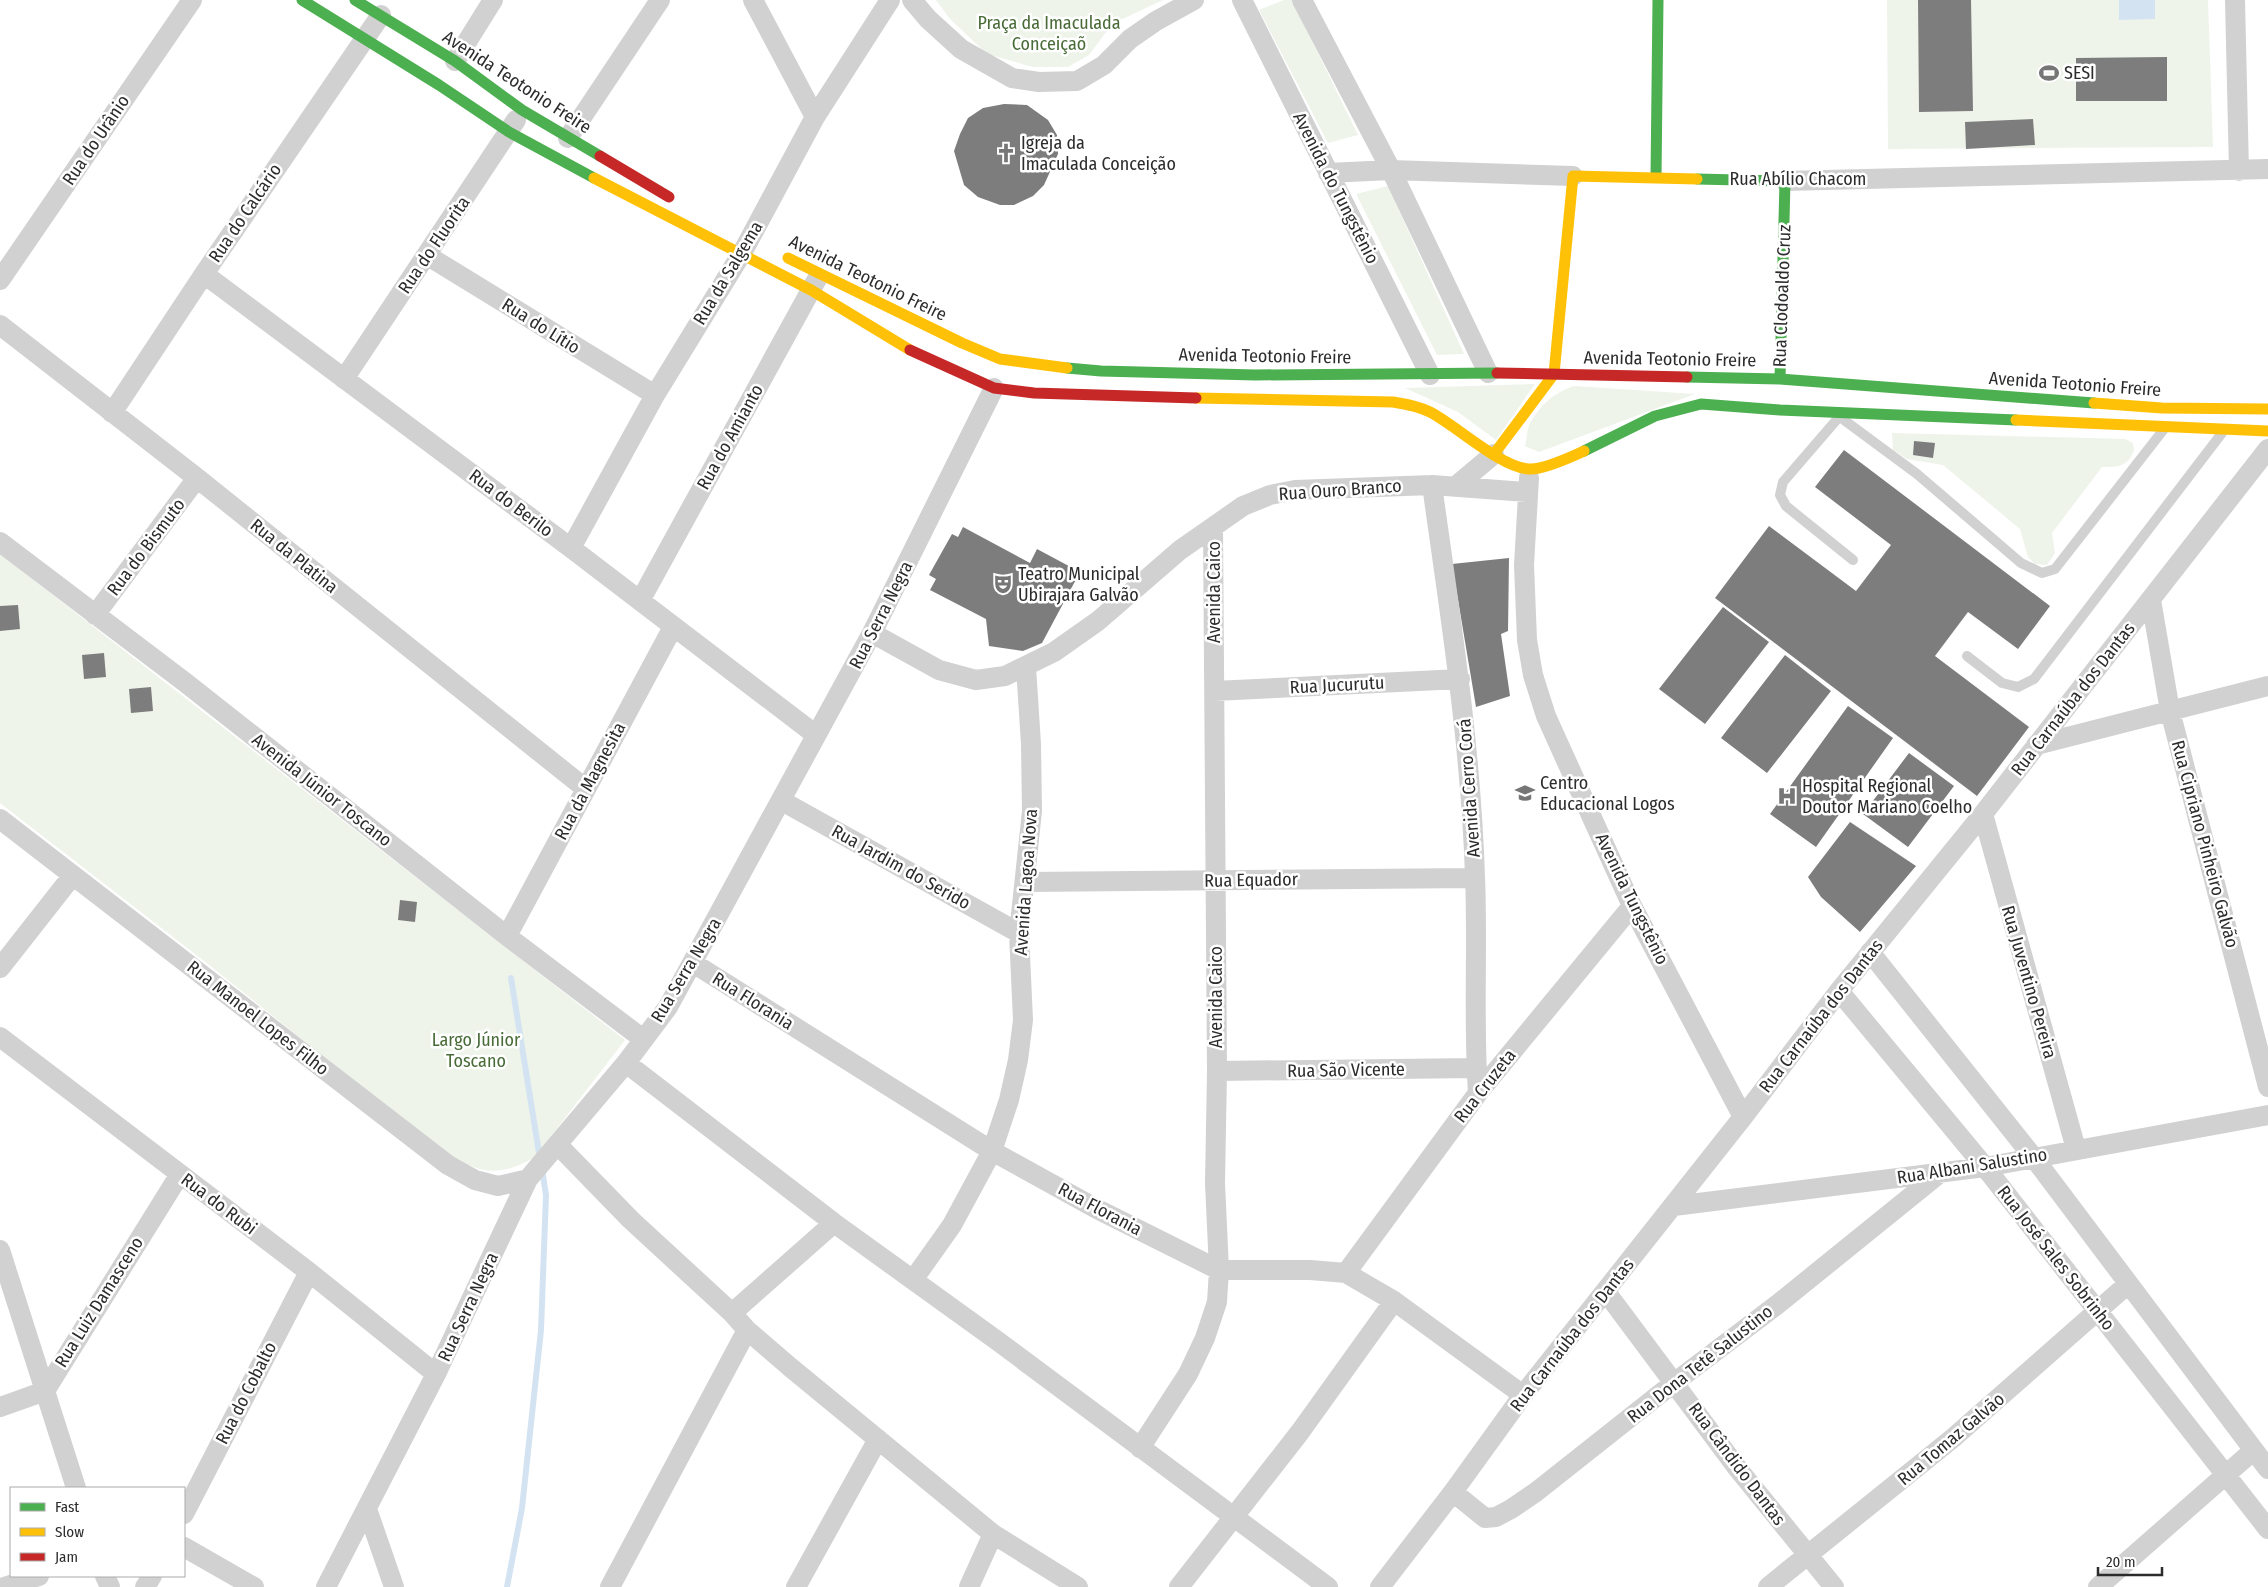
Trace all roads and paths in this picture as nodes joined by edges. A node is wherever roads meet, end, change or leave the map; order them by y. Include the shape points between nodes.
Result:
1 (192, 0) edge
2 (302, 0) edge
3 (356, 0) edge
4 (493, 0) edge
5 (660, 0) edge
6 (753, 0) edge
7 (890, 0) edge
8 (912, 0) edge
9 (1194, 0) edge
10 (1242, 0) edge
11 (1302, 0) edge
12 (1658, 0) edge
13 (2235, 0) edge
14 (382, 15) junction
15 (365, 38) junction
16 (455, 61) junction
17 (522, 110) junction
18 (815, 118) junction
19 (509, 132) junction
20 (568, 138) junction
21 (2268, 169) edge
22 (1391, 170) junction
23 (2239, 171) junction
24 (1328, 173) junction
25 (1573, 176) junction
26 (1656, 177) junction
27 (1785, 181) junction
28 (680, 203) dead end
29 (747, 243) junction
30 (776, 252) dead end
31 (428, 256) junction
32 (204, 274) junction
33 (0, 280) edge
34 (816, 282) junction
35 (0, 325) edge
36 (1488, 373) junction
37 (1554, 374) junction
38 (1430, 375) junction
39 (344, 379) junction
40 (1780, 379) junction
41 (1237, 387) junction
42 (994, 388) junction
43 (655, 395) junction
44 (2268, 409) edge
45 (1780, 410) junction
46 (112, 413) junction
47 (1835, 414) junction
48 (2166, 427) junction
49 (2225, 428) junction
50 (2268, 431) edge
51 (2268, 449) edge
52 (1494, 454) junction
53 (1530, 469) junction
54 (197, 478) junction
55 (1432, 485) junction
56 (1456, 486) junction
57 (1527, 492) junction
58 (1213, 527) junction
59 (0, 542) edge
60 (571, 548) junction
61 (1852, 560) dead end
62 (2151, 600) junction
63 (640, 601) junction
64 (95, 615) junction
65 (673, 627) junction
66 (872, 633) junction
67 (1967, 656) dead end
68 (1026, 667) junction
69 (1460, 680) junction
70 (2268, 686) edge
71 (1214, 691) junction
72 (2170, 711) junction
73 (816, 735) junction
74 (2036, 745) junction
75 (586, 789) junction
76 (782, 801) junction
77 (1982, 814) junction
78 (0, 819) edge
79 (73, 875) junction
80 (1476, 878) junction
81 (1215, 880) junction
82 (1026, 882) junction
83 (1632, 906) junction
84 (1019, 933) junction
85 (507, 936) junction
86 (1870, 952) junction
87 (693, 963) junction
88 (0, 968) edge
89 (1839, 991) junction
90 (0, 1037) edge
91 (643, 1039) junction
92 (626, 1063) junction
93 (1476, 1068) junction
94 (1216, 1071) junction
95 (2268, 1087) edge
96 (1478, 1093) junction
97 (2268, 1115) edge
98 (1744, 1117) junction
99 (558, 1145) junction
100 (2076, 1149) junction
101 (992, 1151) junction
102 (2034, 1158) junction
103 (1985, 1167) junction
104 (1940, 1173) junction
105 (180, 1174) junction
106 (528, 1179) junction
107 (1674, 1206) junction
108 (834, 1224) junction
109 (0, 1250) edge
110 (1219, 1270) junction
111 (309, 1272) junction
112 (1346, 1273) junction
113 (913, 1280) junction
114 (2128, 1284) junction
115 (1606, 1292) junction
116 (1394, 1301) junction
117 (2097, 1312) junction
118 (732, 1313) junction
119 (747, 1330) junction
120 (436, 1374) junction
121 (1675, 1382) junction
122 (45, 1391) junction
123 (1523, 1395) junction
124 (0, 1407) edge
125 (878, 1439) junction
126 (1140, 1448) junction
127 (2254, 1450) junction
128 (2268, 1469) edge
129 (2226, 1475) junction
130 (76, 1487) edge
131 (1453, 1492) junction
132 (367, 1509) junction
133 (185, 1512) edge
134 (1233, 1518) junction
135 (2268, 1529) edge
136 (993, 1534) junction
137 (185, 1548) edge
138 (1807, 1555) junction
139 (35, 1577) edge
140 (4, 1587) edge
141 (254, 1587) edge
142 (326, 1587) edge
143 (394, 1587) edge
144 (610, 1587) edge
145 (796, 1587) edge
146 (969, 1587) edge
147 (1078, 1587) edge
148 (1179, 1587) edge
149 (1328, 1587) edge
150 (1380, 1587) edge
151 (1768, 1587) edge
152 (1834, 1587) edge
153 (2098, 1587) edge

1 - 33 street, Rua do Urânio
2 - 15 street, Avenida Teotonio Freire
3 - 14 street, Avenida Teotonio Freire
4 - 16 street
5 - 20 street
6 - 18 street
7 - 18 street, Rua da Salgema
8 - 9 street via 961,49 1012,78 1039,82 1077,81 1104,65 1130,39 1156,20
10 - 24 street, Avenida do Tungstênio
11 - 22 street
12 - 26 street
13 - 23 street
14 - 15 street, Rua do Calcário
14 - 16 street, Avenida Teotonio Freire
15 - 19 street, Avenida Teotonio Freire
15 - 32 street, Rua do Calcário
16 - 17 street, Avenida Teotonio Freire
17 - 19 street, Rua do Fluorita
17 - 20 street, Avenida Teotonio Freire
18 - 29 street, Rua da Salgema
19 - 29 street, Avenida Teotonio Freire via 553,157
19 - 31 street, Rua do Fluorita
20 - 28 street, Avenida Teotonio Freire
21 - 23 street, Rua Abílio Chacom
22 - 24 street, Rua Abílio Chacom
22 - 25 street, Rua Abílio Chacom
22 - 36 street
23 - 27 street, Rua Abílio Chacom
24 - 38 street, Avenida do Tungstênio
25 - 26 street, Rua Abílio Chacom
25 - 37 street
26 - 27 street, Rua Abílio Chacom
27 - 40 street, Rua Clodoaldo Cruz
29 - 34 street, Avenida Teotonio Freire
29 - 43 street, Rua da Salgema
30 - 34 street, Avenida Teotonio Freire
31 - 39 street, Rua do Fluorita
31 - 43 street, Rua do Lítio
32 - 39 street, Rua do Berilo
32 - 46 street, Rua do Calcário
34 - 41 street, Avenida Teotonio Freire via 1000,359
34 - 42 street, Avenida Teotonio Freire via 910,350
34 - 63 street, Rua do Amianto
35 - 46 street, Rua da Platina
36 - 37 street, Avenida Teotonio Freire
36 - 38 street, Avenida Teotonio Freire
37 - 40 street, Avenida Teotonio Freire
37 - 52 street
38 - 41 street, Avenida Teotonio Freire
39 - 60 street, Rua do Berilo
40 - 44 street, Avenida Teotonio Freire via 2162,408
40 - 45 street, Rua Clodoaldo Cruz
41 - 42 street, Avenida Teotonio Freire via 1034,393
41 - 52 street, Avenida Teotonio Freire via 1413,405 1447,421
42 - 66 street, Rua Serra Negra
43 - 60 street, Rua da Salgema
45 - 47 street, Avenida Teotonio Freire
45 - 53 street, Avenida Teotonio Freire via 1701,404 1655,416 1581,452
46 - 54 street, Rua da Platina
47 - 48 street, Avenida Teotonio Freire
47 - 48 lane via 1917,474 2021,563 2042,573 2055,569
47 - 61 lane via 1783,482 1780,495 1786,506
48 - 49 street, Avenida Teotonio Freire
49 - 50 street, Avenida Teotonio Freire
49 - 67 lane via 2034,679 2018,687 2002,683
51 - 62 street, Rua Carnaúba dos Dantas
52 - 53 street, Avenida Teotonio Freire via 1510,464
52 - 56 street
53 - 57 street, Avenida Tungstênio
54 - 64 street, Rua do Bismuto
54 - 75 street, Rua da Platina
55 - 56 street, Rua Ouro Branco
55 - 58 street, Rua Ouro Branco via 1296,490 1270,495 1243,506
55 - 69 street, Avenida Cerro Corá
56 - 57 street, Rua Ouro Branco
57 - 83 street, Avenida Tungstênio via 1524,565 1527,640 1533,675 1546,716
58 - 68 street, Rua Ouro Branco via 1180,550 1098,621
58 - 71 street, Avenida Caico
59 - 64 street, Avenida Júnior Toscano
60 - 63 street, Rua do Berilo
62 - 72 street, Rua Cipriano Pinheiro Galvão
62 - 74 street, Rua Carnaúba dos Dantas
63 - 65 street, Rua do Berilo
64 - 85 street, Avenida Júnior Toscano
65 - 73 street, Rua do Berilo
65 - 75 street, Rua da Magnesita
66 - 68 street, Rua Ouro Branco via 939,670 976,680 1005,676
66 - 73 street, Rua Serra Negra
68 - 82 street, Avenida Lagoa Nova via 1032,811
69 - 71 street, Rua Jucurutu
69 - 80 street, Avenida Cerro Corá
70 - 72 street
71 - 81 street, Avenida Caico
72 - 74 street
72 - 95 street, Rua Cipriano Pinheiro Galvão
73 - 76 street, Rua Serra Negra
74 - 77 street, Rua Carnaúba dos Dantas
75 - 85 street, Rua da Magnesita
76 - 84 street, Rua Jardim do Serido
76 - 87 street, Rua Serra Negra
77 - 86 street, Rua Carnaúba dos Dantas
77 - 100 street, Rua Juventino Pereira
78 - 79 street, Rua Manoel Lopes Filho
79 - 88 street
79 - 106 street, Rua Manoel Lopes Filho via 448,1165 475,1180 498,1186
80 - 81 street, Rua Equador
80 - 93 street, Avenida Cerro Corá
81 - 82 street, Rua Equador
81 - 94 street, Avenida Caico
82 - 84 street, Avenida Lagoa Nova
83 - 96 street, Rua Cruzeta
83 - 98 street, Avenida Tungstênio
84 - 101 street, Avenida Lagoa Nova via 1023,1020 1009,1100
85 - 91 street, Avenida Júnior Toscano
86 - 89 street, Rua Carnaúba dos Dantas
86 - 102 street
87 - 91 street, Rua Serra Negra via 668,1007
87 - 101 street, Rua Florania
89 - 98 street, Rua Carnaúba dos Dantas
89 - 103 street, Rua José Sales Sobrinho
90 - 105 street, Rua do Rubi
91 - 92 street, Rua Serra Negra
92 - 99 street, Rua Serra Negra
92 - 108 street
93 - 94 street, Rua São Vicente
93 - 96 street, Avenida Cerro Corá
94 - 110 street, Avenida Caico via 1215,1184
96 - 112 street, Rua Cruzeta
97 - 100 street, Rua Albani Salustino
98 - 107 street, Rua Carnaúba dos Dantas
99 - 106 street, Rua Serra Negra
99 - 118 street via 632,1220
100 - 102 street, Rua Albani Salustino
101 - 110 street, Rua Florania via 1097,1209
101 - 113 street, Avenida Lagoa Nova via 952,1224
102 - 103 street, Rua Albani Salustino
102 - 114 street
103 - 104 street, Rua Albani Salustino
103 - 117 street, Rua José Sales Sobrinho
104 - 107 street, Rua Albani Salustino
104 - 121 street, Rua Dona Tetê Salustino via 1778,1304
105 - 111 street, Rua do Rubi
105 - 122 street, Rua Luiz Damasceno
106 - 120 street, Rua Serra Negra
107 - 115 street, Rua Carnaúba dos Dantas
108 - 113 street
108 - 118 street
109 - 122 street
110 - 112 street, Rua Florania
110 - 126 street, Avenida Caico via 1217,1302 1205,1338 1188,1374
111 - 120 street, Rua do Rubi
111 - 133 street, Rua do Cobalto
112 - 116 street, Rua Florania
113 - 126 street
114 - 117 street, Rua Tomaz Galvão
114 - 127 street
115 - 121 street, Rua Cândido Dantas
115 - 123 street, Rua Carnaúba dos Dantas
116 - 123 street, Rua Florania
116 - 134 street via 1300,1432
117 - 129 street, Rua José Sales Sobrinho
117 - 138 street, Rua Tomaz Galvão via 1953,1438
118 - 119 street
119 - 125 street
119 - 144 street
120 - 132 street, Rua Serra Negra
121 - 131 street, Rua Dona Tetê Salustino via 1511,1510 1485,1518
121 - 138 street, Rua Cândido Dantas via 1738,1470
122 - 124 street
122 - 130 street
123 - 131 street, Rua Carnaúba dos Dantas
125 - 136 street
125 - 145 street
126 - 134 street
127 - 128 street
127 - 129 street
129 - 135 street, Rua José Sales Sobrinho
129 - 153 street
131 - 150 street, Rua Carnaúba dos Dantas
132 - 142 street, Rua Serra Negra
132 - 143 street
134 - 148 street
134 - 149 street
136 - 146 street
136 - 147 street
137 - 141 street
138 - 151 street, Rua Tomaz Galvão
138 - 152 street, Rua Cândido Dantas
139 - 140 street

